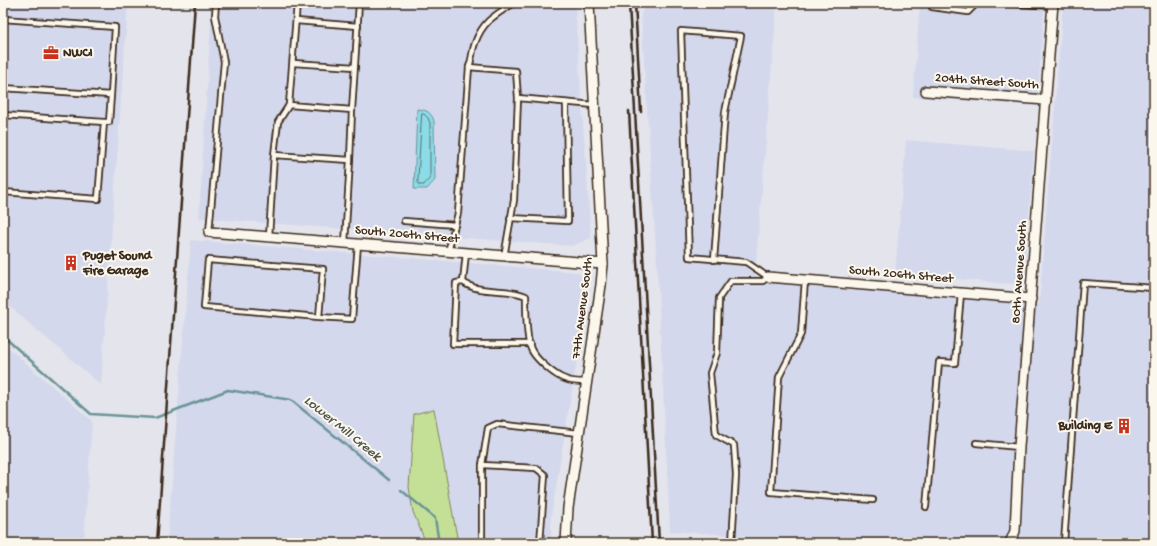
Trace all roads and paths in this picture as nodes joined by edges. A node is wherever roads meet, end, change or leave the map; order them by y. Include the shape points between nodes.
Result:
1 (216, 3) edge
2 (297, 3) edge
3 (359, 3) edge
4 (514, 3) edge
5 (589, 3) edge
6 (977, 3) edge
7 (1008, 3) edge
8 (1053, 4) edge
9 (932, 8) dead end
10 (3, 19) edge
11 (296, 21) junction
12 (358, 26) junction
13 (292, 63) junction
14 (355, 67) junction
15 (469, 67) junction
16 (3, 88) edge
17 (926, 91) dead end
18 (111, 95) junction
19 (518, 98) junction
20 (1046, 100) junction
21 (566, 103) junction
22 (289, 105) junction
23 (594, 105) junction
24 (352, 110) junction
25 (3, 115) edge
26 (104, 122) junction
27 (274, 155) junction
28 (350, 160) junction
29 (3, 192) edge
30 (510, 218) junction
31 (404, 221) dead end
32 (455, 225) junction
33 (209, 232) joint
34 (269, 237) junction
35 (345, 243) junction
36 (358, 244) junction
37 (448, 252) junction
38 (466, 253) junction
39 (504, 256) junction
40 (714, 260) junction
41 (603, 264) junction
42 (768, 277) junction
43 (805, 280) junction
44 (463, 282) junction
45 (1154, 288) edge
46 (961, 293) junction
47 (1031, 299) junction
48 (319, 317) junction
49 (530, 344) junction
50 (587, 382) junction
51 (579, 433) junction
52 (976, 443) dead end
53 (1020, 447) junction
54 (482, 464) junction
55 (873, 500) dead end
56 (926, 507) dead end
57 (482, 543) edge
58 (540, 543) edge
59 (566, 543) edge
60 (732, 543) edge
61 (1010, 543) edge
62 (1064, 543) edge

1 - 33 lane via 215,16 224,62
2 - 11 lane
3 - 12 lane
4 - 15 lane via 485,23 475,43
5 - 23 street, 77th Avenue South
6 - 9 lane via 968,12
7 - 8 lane
8 - 20 street, 80th Avenue South
10 - 18 lane via 115,27
11 - 12 lane
11 - 13 lane
12 - 14 lane
13 - 14 lane
13 - 22 lane
14 - 24 lane
15 - 19 lane via 516,71
15 - 32 lane
16 - 18 lane
17 - 20 street, 204th Street South
18 - 26 lane via 109,122
19 - 21 lane
19 - 30 lane via 514,200
20 - 47 street, 80th Avenue South
21 - 23 lane
21 - 30 lane via 568,221
22 - 24 lane
22 - 27 lane via 278,122
23 - 41 street, 77th Avenue South
24 - 28 lane
25 - 26 lane
26 - 29 lane via 98,199
27 - 28 lane
27 - 34 lane
28 - 35 lane
30 - 39 lane
31 - 32 lane
32 - 37 lane
33 - 34 street, South 206th Street
34 - 35 street, South 206th Street
35 - 36 street, South 206th Street
36 - 37 street, South 206th Street
36 - 48 lane via 352,319
37 - 38 street, South 206th Street
38 - 39 street, South 206th Street
38 - 44 lane
39 - 41 street, South 206th Street
40 - 40 lane via 689,258 681,32 741,36 725,112
40 - 42 lane via 746,262
41 - 50 street, 77th Avenue South
42 - 43 street, South 206th Street
42 - 60 lane via 763,281 731,281 719,298 717,353 710,374 716,435 734,445 736,475
43 - 46 street, South 206th Street
43 - 55 lane via 801,334 779,377 771,492
44 - 49 lane via 470,288 518,292 526,296
44 - 49 lane via 456,283 453,344
45 - 62 lane via 1083,283
46 - 47 street, South 206th Street
46 - 56 lane via 955,363 939,362
47 - 53 street, 80th Avenue South
48 - 48 lane via 323,269 208,260 204,307
49 - 50 lane via 531,351 545,366 564,379
50 - 51 street, 77th Avenue South
51 - 54 lane via 497,424 488,428
51 - 59 street, 77th Avenue South via 568,508
52 - 53 lane
53 - 61 street, 80th Avenue South via 1014,531
54 - 57 lane
54 - 58 lane via 536,468 544,475

